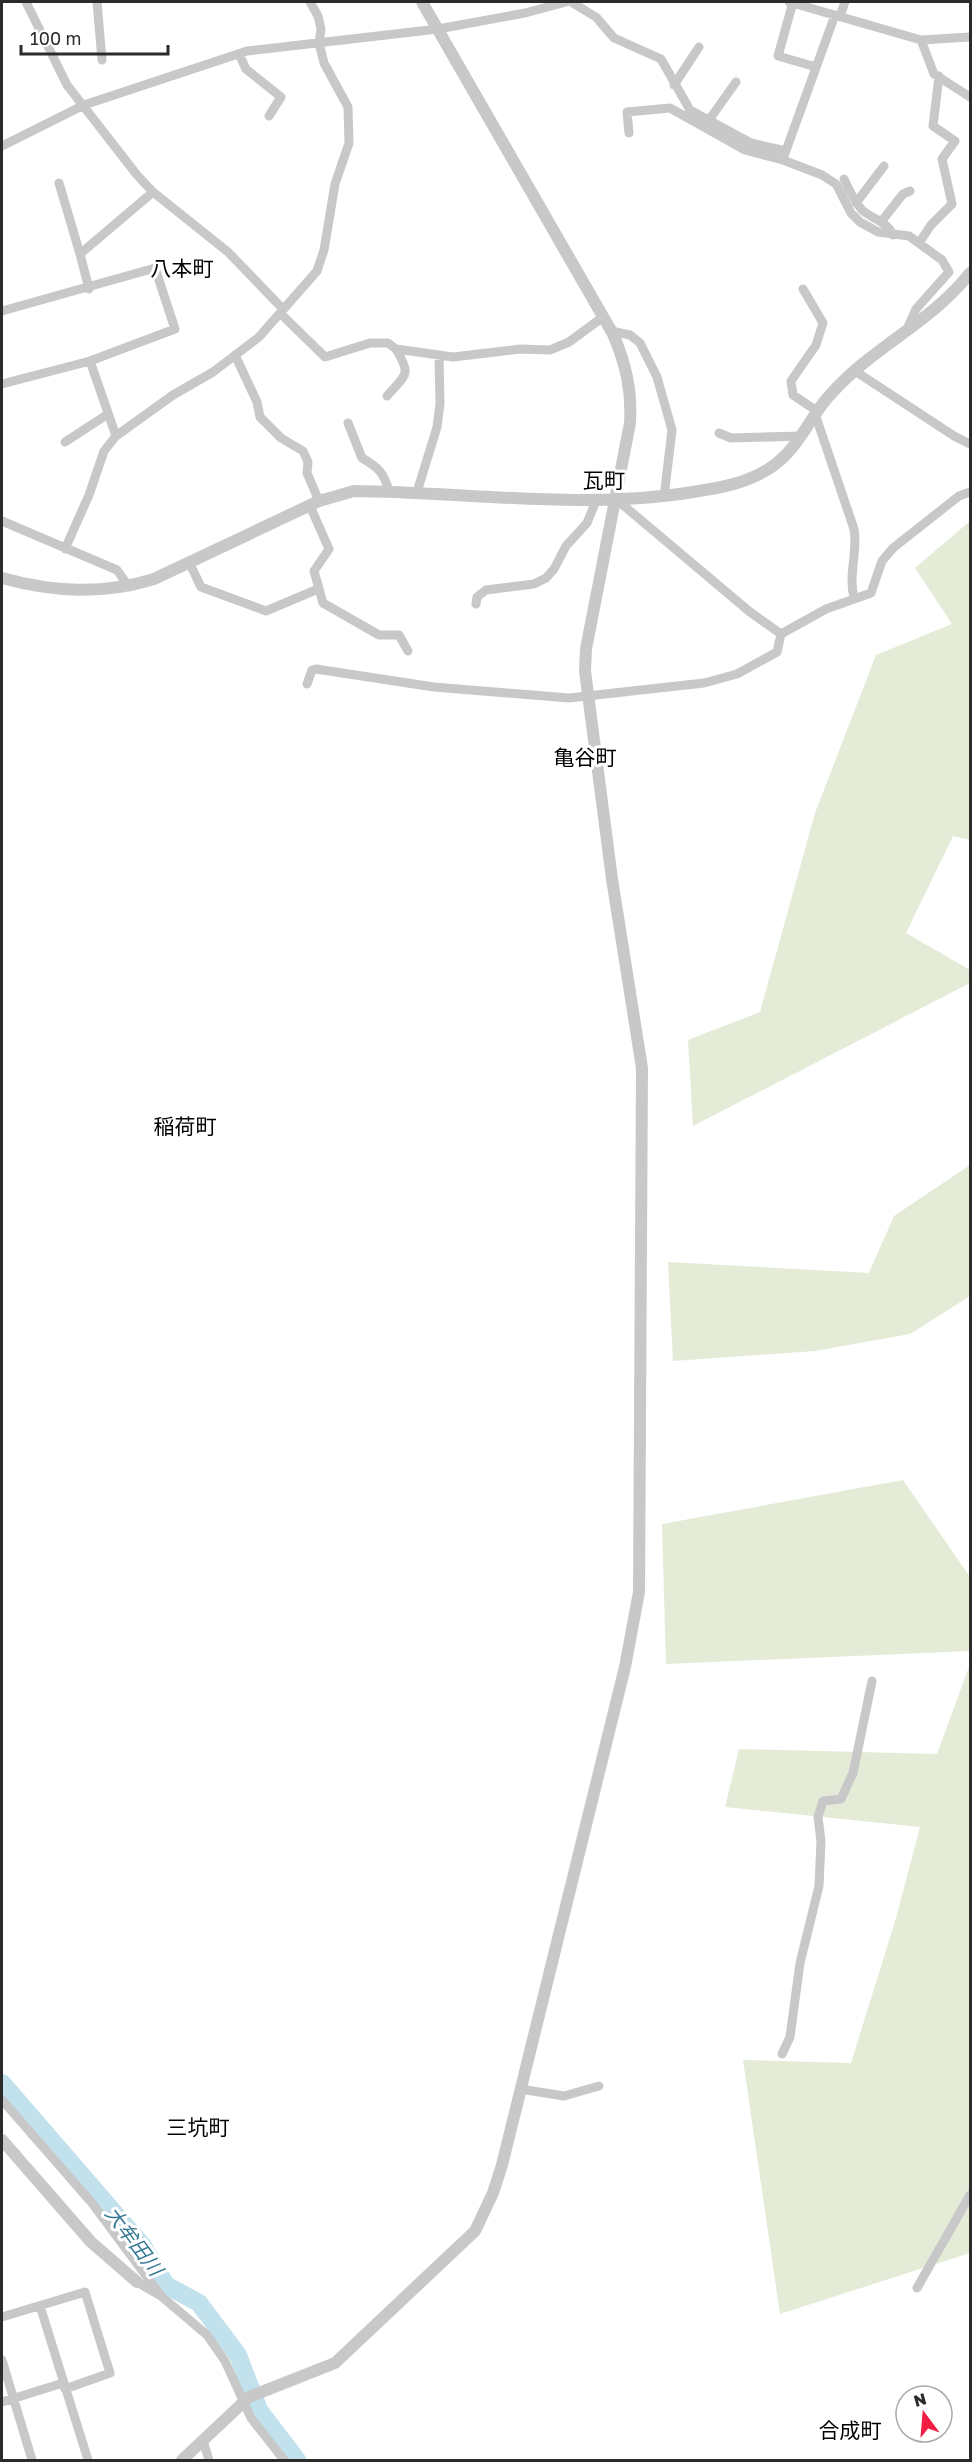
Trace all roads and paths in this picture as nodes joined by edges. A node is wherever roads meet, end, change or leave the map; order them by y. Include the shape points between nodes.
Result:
1 (26, 2) edge
2 (97, 2) edge
3 (310, 2) edge
4 (422, 2) edge
5 (566, 2) edge
6 (571, 2) edge
7 (791, 2) edge
8 (844, 2) edge
9 (837, 15) junction
10 (438, 29) junction
11 (970, 37) edge
12 (921, 40) junction
13 (319, 43) junction
14 (699, 47) dead end
15 (239, 54) junction
16 (102, 60) dead end
17 (816, 67) junction
18 (939, 76) junction
19 (736, 82) dead end
20 (674, 85) junction
21 (970, 97) edge
22 (84, 105) junction
23 (268, 116) dead end
24 (709, 120) junction
25 (629, 133) dead end
26 (2, 146) edge
27 (784, 155) junction
28 (884, 166) dead end
29 (844, 180) dead end
30 (59, 183) dead end
31 (910, 191) dead end
32 (153, 192) junction
33 (856, 203) junction
34 (881, 222) junction
35 (893, 234) junction
36 (919, 243) junction
37 (80, 254) junction
38 (970, 273) edge
39 (89, 289) junction
40 (803, 289) dead end
41 (2, 311) edge
42 (282, 311) junction
43 (603, 318) junction
44 (611, 331) junction
45 (905, 333) junction
46 (396, 349) junction
47 (235, 355) junction
48 (439, 356) junction
49 (90, 361) junction
50 (855, 371) junction
51 (2, 384) edge
52 (387, 396) dead end
53 (816, 413) junction
54 (108, 414) junction
55 (348, 423) dead end
56 (719, 434) dead end
57 (116, 436) junction
58 (802, 436) junction
59 (65, 442) dead end
60 (970, 444) edge
61 (389, 491) junction
62 (417, 492) junction
63 (970, 492) edge
64 (664, 497) junction
65 (617, 500) junction
66 (596, 501) junction
67 (314, 503) junction
68 (2, 521) edge
69 (65, 549) junction
70 (189, 562) junction
71 (2, 578) edge
72 (129, 587) junction
73 (318, 589) junction
74 (854, 598) junction
75 (476, 604) dead end
76 (781, 634) junction
77 (408, 651) dead end
78 (307, 684) dead end
79 (586, 697) junction
80 (872, 1681) dead end
81 (782, 2054) dead end
82 (599, 2086) dead end
83 (520, 2089) junction
84 (2, 2100) edge
85 (2, 2139) edge
86 (970, 2195) edge
87 (137, 2282) joint
88 (917, 2288) dead end
89 (161, 2296) junction
90 (40, 2306) junction
91 (2, 2317) edge
92 (2, 2360) edge
93 (64, 2386) junction
94 (14, 2398) junction
95 (2, 2402) edge
96 (243, 2402) junction
97 (203, 2441) junction
98 (32, 2460) edge
99 (88, 2460) edge
100 (183, 2460) edge
101 (209, 2460) edge
102 (284, 2460) edge

1 - 22 street via 67,85
2 - 16 street
3 - 13 street via 321,29
4 - 10 street
5 - 10 street
6 - 20 street via 596,17 614,38 661,59
7 - 9 street
7 - 17 street via 778,56
8 - 9 street
9 - 12 street
9 - 17 street
10 - 13 street
10 - 43 street
11 - 12 street
12 - 18 street via 934,74
13 - 15 street
13 - 42 street via 324,63 348,107 349,144 335,184 317,272
14 - 20 street
15 - 22 street
15 - 23 street via 246,69 281,98
17 - 27 street
18 - 21 street
18 - 36 street via 933,126 955,141 942,159 952,204
19 - 24 street
20 - 24 street via 690,110
22 - 26 street
22 - 32 street
24 - 27 street via 751,143
25 - 27 street via 627,112 670,108 745,150
27 - 35 street via 836,184 860,222 878,232
28 - 33 street
29 - 33 street
30 - 37 street
31 - 34 street via 903,194
32 - 37 street
32 - 42 street via 228,252
33 - 34 street
34 - 35 street
35 - 36 street via 909,236
36 - 45 street via 942,260 949,272 916,309
37 - 39 street
38 - 45 street via 956,291
39 - 41 street
39 - 49 street via 155,268 175,329
40 - 53 street via 823,323 816,345 791,381 793,395
42 - 46 street via 325,357 370,343 388,342
42 - 47 street via 259,337
43 - 44 street
43 - 48 street via 550,350
44 - 64 street via 630,335 640,344 657,376 672,430
44 - 65 street via 626,367 632,403
45 - 50 street
46 - 48 street
46 - 52 street via 407,367 406,374
47 - 57 street
47 - 67 street via 258,402 260,417 281,438 303,451
48 - 62 street via 437,428
49 - 51 street
49 - 54 street
50 - 53 street
50 - 60 street
53 - 58 street
53 - 74 street via 854,529 850,582
54 - 57 street
54 - 59 street
55 - 61 street via 362,458 383,473
56 - 58 street via 731,438
57 - 69 street via 104,452
58 - 64 street via 773,466 755,477
61 - 62 street
61 - 67 street via 354,491
62 - 66 street
63 - 74 street via 959,496 893,548 882,561 871,593
64 - 65 street
65 - 66 street
65 - 76 street
65 - 79 street via 586,649
66 - 75 street via 587,523 566,546 546,578 534,584 486,590 477,597
67 - 70 street
67 - 73 street via 329,549 314,571
68 - 69 street
69 - 72 street via 117,570
70 - 72 street
70 - 73 street via 201,587 266,611
71 - 72 street via 80,591
73 - 77 street via 323,603 380,635 399,635
74 - 76 street
76 - 79 street via 777,652 737,674
78 - 79 street via 316,669 434,687
79 - 83 street via 642,1068 639,1592 625,1667
80 - 81 street via 853,1773 841,1799 823,1801 818,1817 819,1886 800,1964 790,2037
82 - 83 street via 564,2096
83 - 96 street via 496,2184 475,2231 335,2363 265,2389
84 - 89 street via 92,2203
85 - 87 street via 91,2242
86 - 88 street
87 - 89 street
89 - 96 street via 207,2335 225,2361
90 - 91 street
90 - 93 street
90 - 93 street via 85,2292 110,2373
92 - 94 street
93 - 94 street
93 - 99 street
94 - 95 street
94 - 98 street
96 - 97 street
96 - 102 street
97 - 100 street
97 - 101 street

